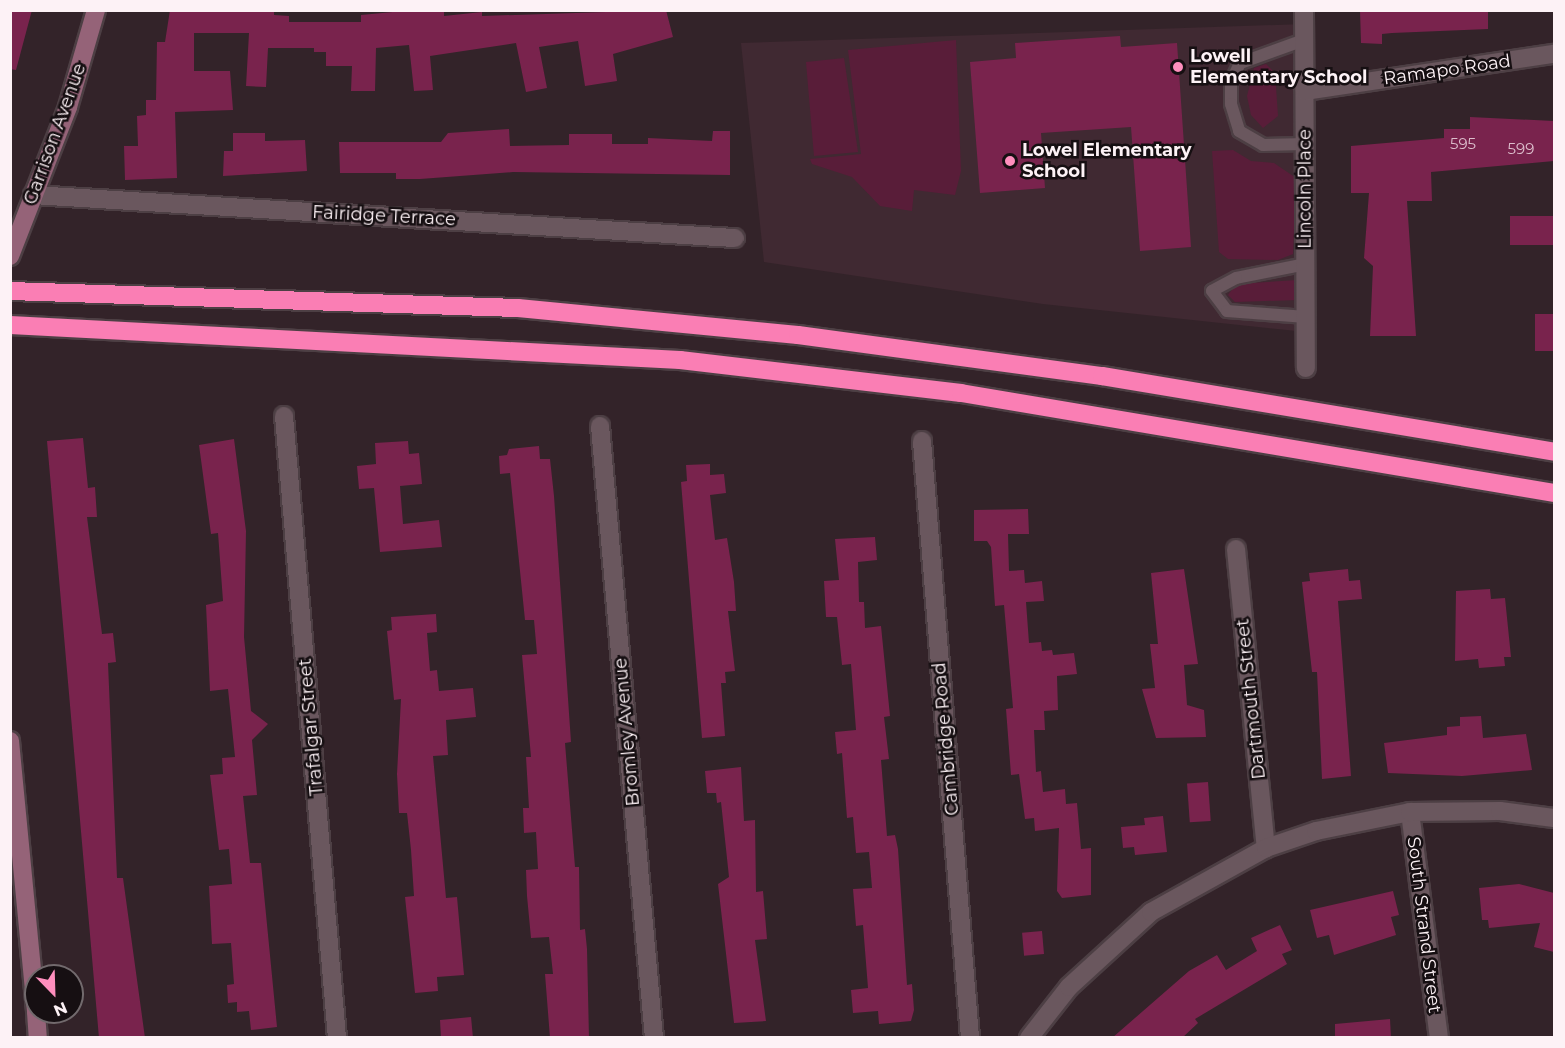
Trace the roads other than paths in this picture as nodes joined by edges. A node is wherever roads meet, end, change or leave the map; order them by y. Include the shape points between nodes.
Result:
1 (96, 10) edge
2 (1304, 10) edge
3 (1304, 40) junction
4 (1554, 54) edge
5 (1305, 91) junction
6 (1305, 144) junction
7 (33, 195) junction
8 (735, 238) dead end
9 (10, 256) edge
10 (1306, 264) junction
11 (10, 291) edge
12 (1306, 317) junction
13 (10, 325) edge
14 (1306, 368) dead end
15 (284, 416) dead end
16 (600, 426) dead end
17 (922, 441) dead end
18 (1554, 452) edge
19 (1554, 493) edge
20 (1236, 549) dead end
21 (10, 741) edge
22 (1410, 812) junction
23 (1554, 818) edge
24 (1266, 848) junction
25 (31, 964) edge
26 (337, 1038) edge
27 (654, 1038) edge
28 (970, 1038) edge
29 (1029, 1038) edge
30 (1438, 1038) edge

1 - 7 street, Garrison Avenue
2 - 3 street, Lincoln Place
3 - 5 street, Lincoln Place
3 - 6 lane via 1240,63 1232,82 1231,104 1239,131 1263,145
4 - 5 street, Ramapo Road
5 - 6 street, Lincoln Place
6 - 10 street, Lincoln Place
7 - 8 street, Fairidge Terrace
7 - 9 street, Garrison Avenue
10 - 12 street, Lincoln Place
10 - 12 lane via 1236,278 1212,291 1227,310
11 - 18 highway via 518,308 798,335 1090,374
12 - 14 street, Lincoln Place
13 - 19 highway via 692,362 962,393
15 - 26 street, Trafalgar Street
16 - 27 street, Bromley Avenue
17 - 28 street, Cambridge Road
20 - 24 street, Dartmouth Street
21 - 25 street
22 - 23 street via 1500,811
22 - 24 street via 1316,831
22 - 30 street, South Strand Street
24 - 29 street via 1151,912 1069,987

